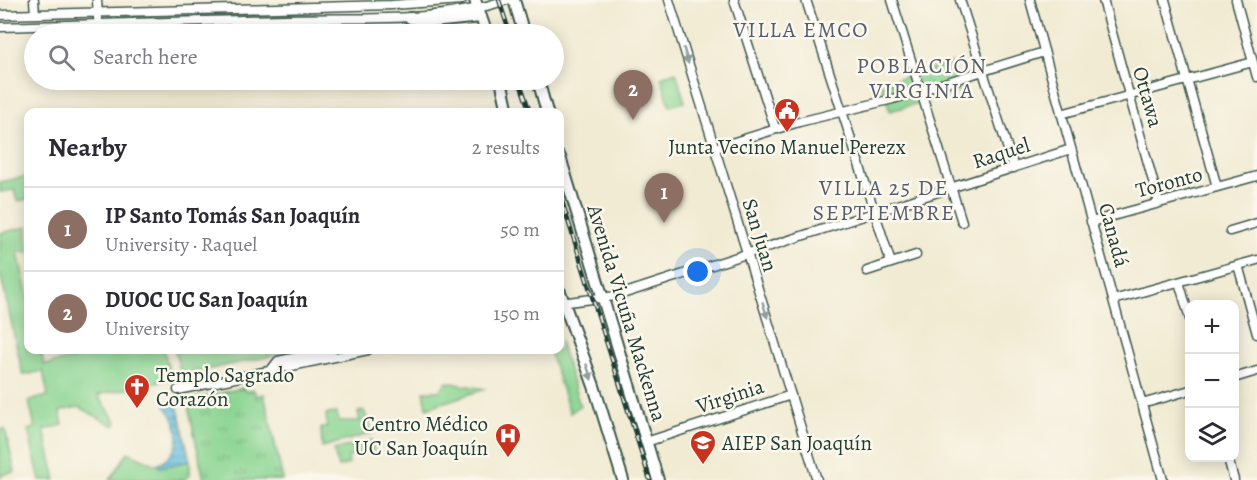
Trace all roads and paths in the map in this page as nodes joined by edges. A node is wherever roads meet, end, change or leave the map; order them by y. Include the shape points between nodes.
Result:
1 (34, 0) edge
2 (98, 0) edge
3 (460, 0) edge
4 (507, 0) edge
5 (514, 0) edge
6 (669, 0) edge
7 (734, 0) edge
8 (806, 0) edge
9 (892, 0) edge
10 (960, 0) edge
11 (1030, 0) edge
12 (1103, 0) edge
13 (1165, 0) edge
14 (1236, 0) edge
15 (289, 4) edge
16 (230, 5) edge
17 (392, 5) junction
18 (478, 8) edge
19 (98, 12) junction
20 (35, 14) junction
21 (0, 15) edge
22 (392, 18) junction
23 (410, 18) joint
24 (98, 24) joint
25 (484, 24) edge
26 (521, 24) edge
27 (24, 26) edge
28 (0, 27) edge
29 (1044, 52) junction
30 (1253, 62) junction
31 (982, 71) junction
32 (1257, 77) edge
33 (1187, 80) junction
34 (503, 90) edge
35 (541, 90) edge
36 (920, 91) junction
37 (1129, 95) junction
38 (507, 108) edge
39 (546, 108) edge
40 (842, 112) junction
41 (1061, 114) junction
42 (775, 128) junction
43 (715, 148) junction
44 (1071, 149) junction
45 (1014, 168) junction
46 (564, 170) edge
47 (1257, 176) edge
48 (1217, 187) junction
49 (951, 188) junction
50 (1159, 203) junction
51 (875, 213) junction
52 (962, 222) dead end
53 (1091, 222) junction
54 (1257, 224) edge
55 (1230, 231) dead end
56 (748, 255) junction
57 (916, 255) dead end
58 (1257, 260) edge
59 (891, 263) junction
60 (1238, 265) junction
61 (867, 271) dead end
62 (1179, 282) junction
63 (564, 299) edge
64 (604, 299) junction
65 (1113, 300) junction
66 (1185, 302) edge
67 (564, 307) edge
68 (1257, 334) edge
69 (312, 354) edge
70 (349, 354) edge
71 (271, 370) junction
72 (1257, 371) edge
73 (1239, 376) edge
74 (178, 390) dead end
75 (1185, 391) edge
76 (791, 395) junction
77 (1142, 404) junction
78 (646, 442) junction
79 (1229, 462) edge
80 (623, 480) edge
81 (658, 480) edge
82 (817, 480) edge
83 (1163, 480) edge
84 (1234, 480) edge

1 - 20 street
2 - 19 street
3 - 17 street
4 - 18 street
5 - 26 main road
6 -> 43 street, San Juan
7 - 42 street
8 - 40 street
9 - 36 street
10 - 31 street
11 - 29 street, Canadá
12 - 37 street, Ottawa
13 - 33 street
14 - 30 street
15 - 16 street
15 - 17 street
16 - 19 street
17 - 22 street
18 - 23 main road via 432,22
18 - 25 main road
19 - 20 street
19 - 24 street
20 - 21 street
22 - 23 street
22 - 24 street
27 - 28 street
29 - 31 street
29 - 41 street, Canadá
30 - 32 street
30 - 33 street
31 - 36 street
31 - 45 street
33 - 37 street
33 - 48 street
34 - 38 main road
35 - 39 main road
36 - 40 street
36 - 49 street
37 - 41 street
37 - 50 street, Ottawa
40 - 42 street
40 - 51 street
41 - 44 street, Canadá
42 - 43 street
43 - 56 street, San Juan
44 - 45 street, Raquel
44 - 53 street, Canadá
45 - 49 street, Raquel
46 - 64 main road, Avenida Vicuña Mackenna
47 - 48 street, Toronto
48 - 50 street, Toronto
49 - 51 street, Raquel
49 - 52 street
50 - 53 street, Toronto
51 - 56 street, Raquel
51 - 59 street
53 - 65 street, Canadá
54 - 55 street
56 - 64 street, Raquel
56 -> 76 street, San Juan
57 - 59 street
58 - 60 street
59 - 61 street
60 - 62 street
60 - 68 street
62 - 65 street
62 - 66 street
63 - 64 street, Raquel
64 - 78 main road, Avenida Vicuña Mackenna
65 - 77 street, Canadá
67 -> 80 main road
69 - 71 street via 278,361
70 - 71 street
71 - 74 street
72 - 73 street
75 - 77 street
76 - 78 street, Virginia
76 - 82 street, San Juan
77 - 83 street, Canadá
78 - 81 main road, Avenida Vicuña Mackenna
79 - 84 street

